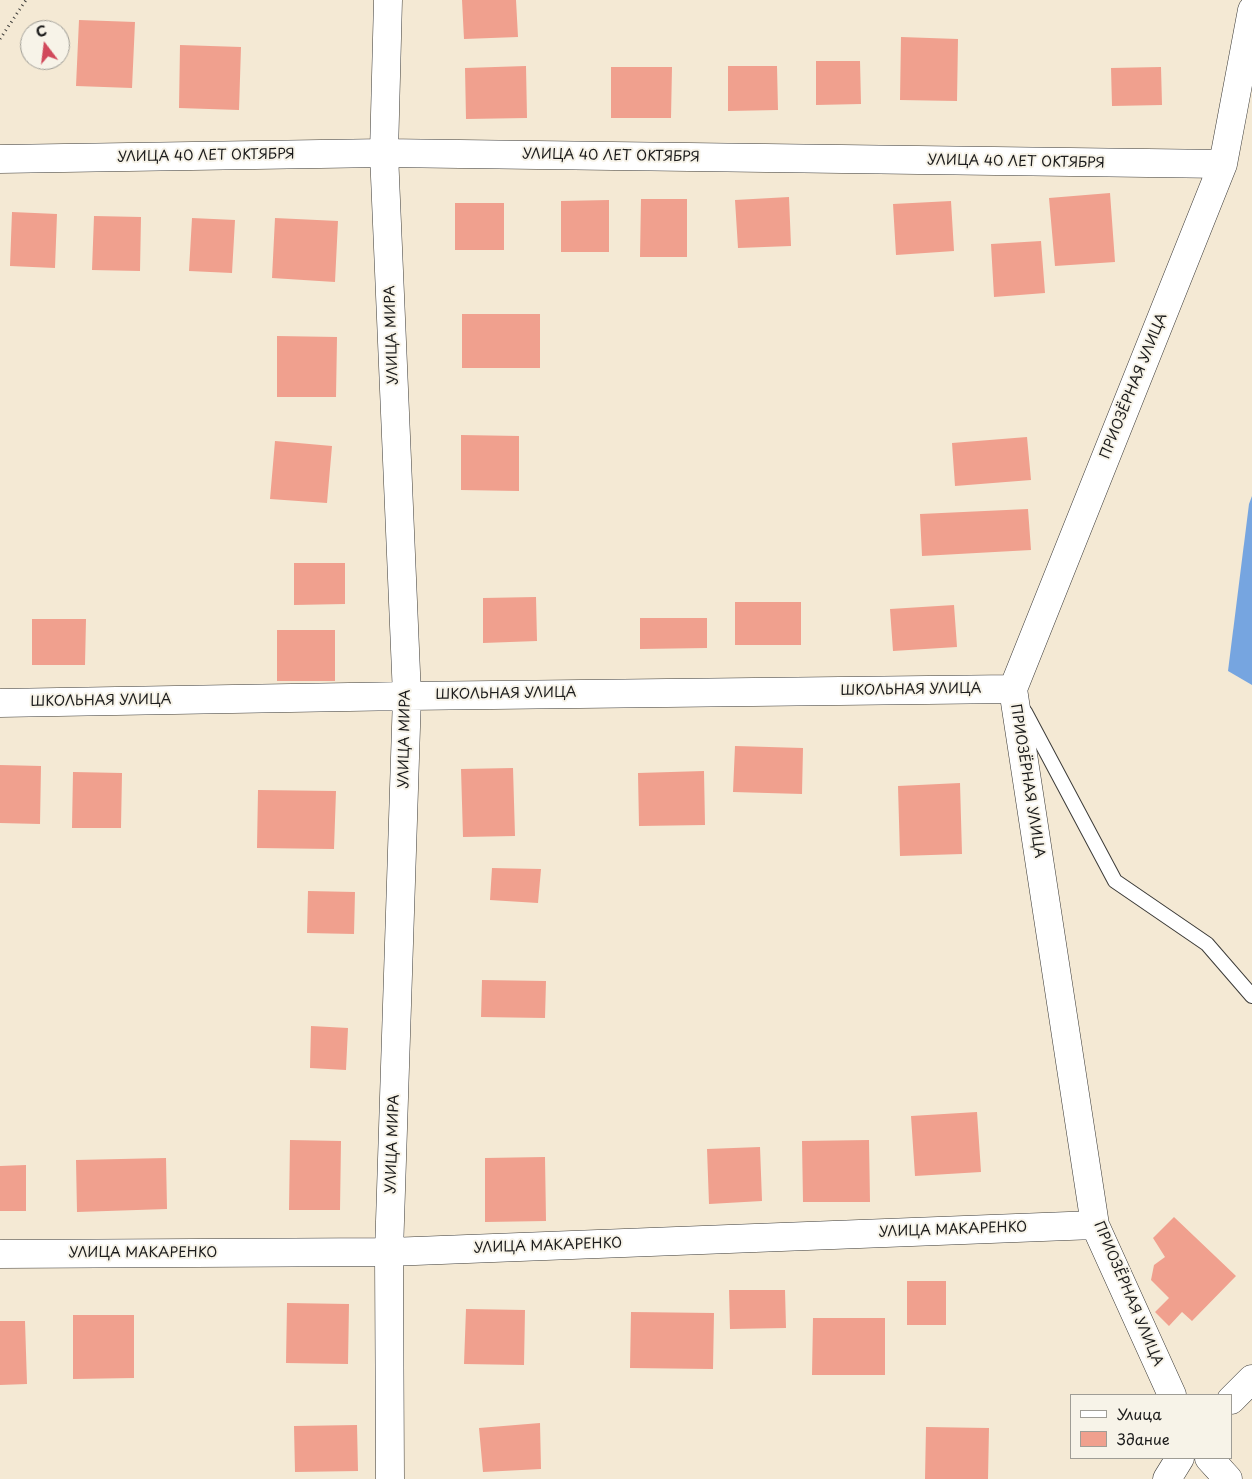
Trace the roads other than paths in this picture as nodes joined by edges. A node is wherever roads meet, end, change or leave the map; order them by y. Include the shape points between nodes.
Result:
1 (388, 0) edge
2 (1252, 10) edge
3 (384, 153) junction
4 (0, 158) edge
5 (1223, 164) junction
6 (1013, 689) junction
7 (407, 696) junction
8 (0, 703) edge
9 (1252, 996) edge
10 (1096, 1225) junction
11 (389, 1252) junction
12 (0, 1254) edge
13 (1252, 1379) edge
14 (1172, 1394) edge
15 (1232, 1399) edge
16 (1179, 1459) edge
17 (1210, 1459) edge
18 (390, 1479) edge
19 (1167, 1479) edge
20 (1228, 1479) edge

1 - 3 street, УЛИЦА МИРА
2 - 5 street, ПРИОЗЁРНАЯ УЛИЦА
3 - 4 street, УЛИЦА 40 ЛЕТ ОКТЯБРЯ
3 - 5 street, УЛИЦА 40 ЛЕТ ОКТЯБРЯ
3 - 7 street, УЛИЦА МИРА
5 - 6 street, ПРИОЗЁРНАЯ УЛИЦА
6 - 7 street, ШКОЛЬНАЯ УЛИЦА
6 - 9 lane via 1115,881 1207,944
6 - 10 street, ПРИОЗЁРНАЯ УЛИЦА
7 - 8 street, ШКОЛЬНАЯ УЛИЦА
7 - 11 street, УЛИЦА МИРА
10 - 11 street, УЛИЦА МАКАРЕНКО
10 - 14 street, ПРИОЗЁРНАЯ УЛИЦА
11 - 12 street, УЛИЦА МАКАРЕНКО
11 - 18 street, УЛИЦА МИРА
13 - 15 street
16 - 19 street
17 - 20 street

